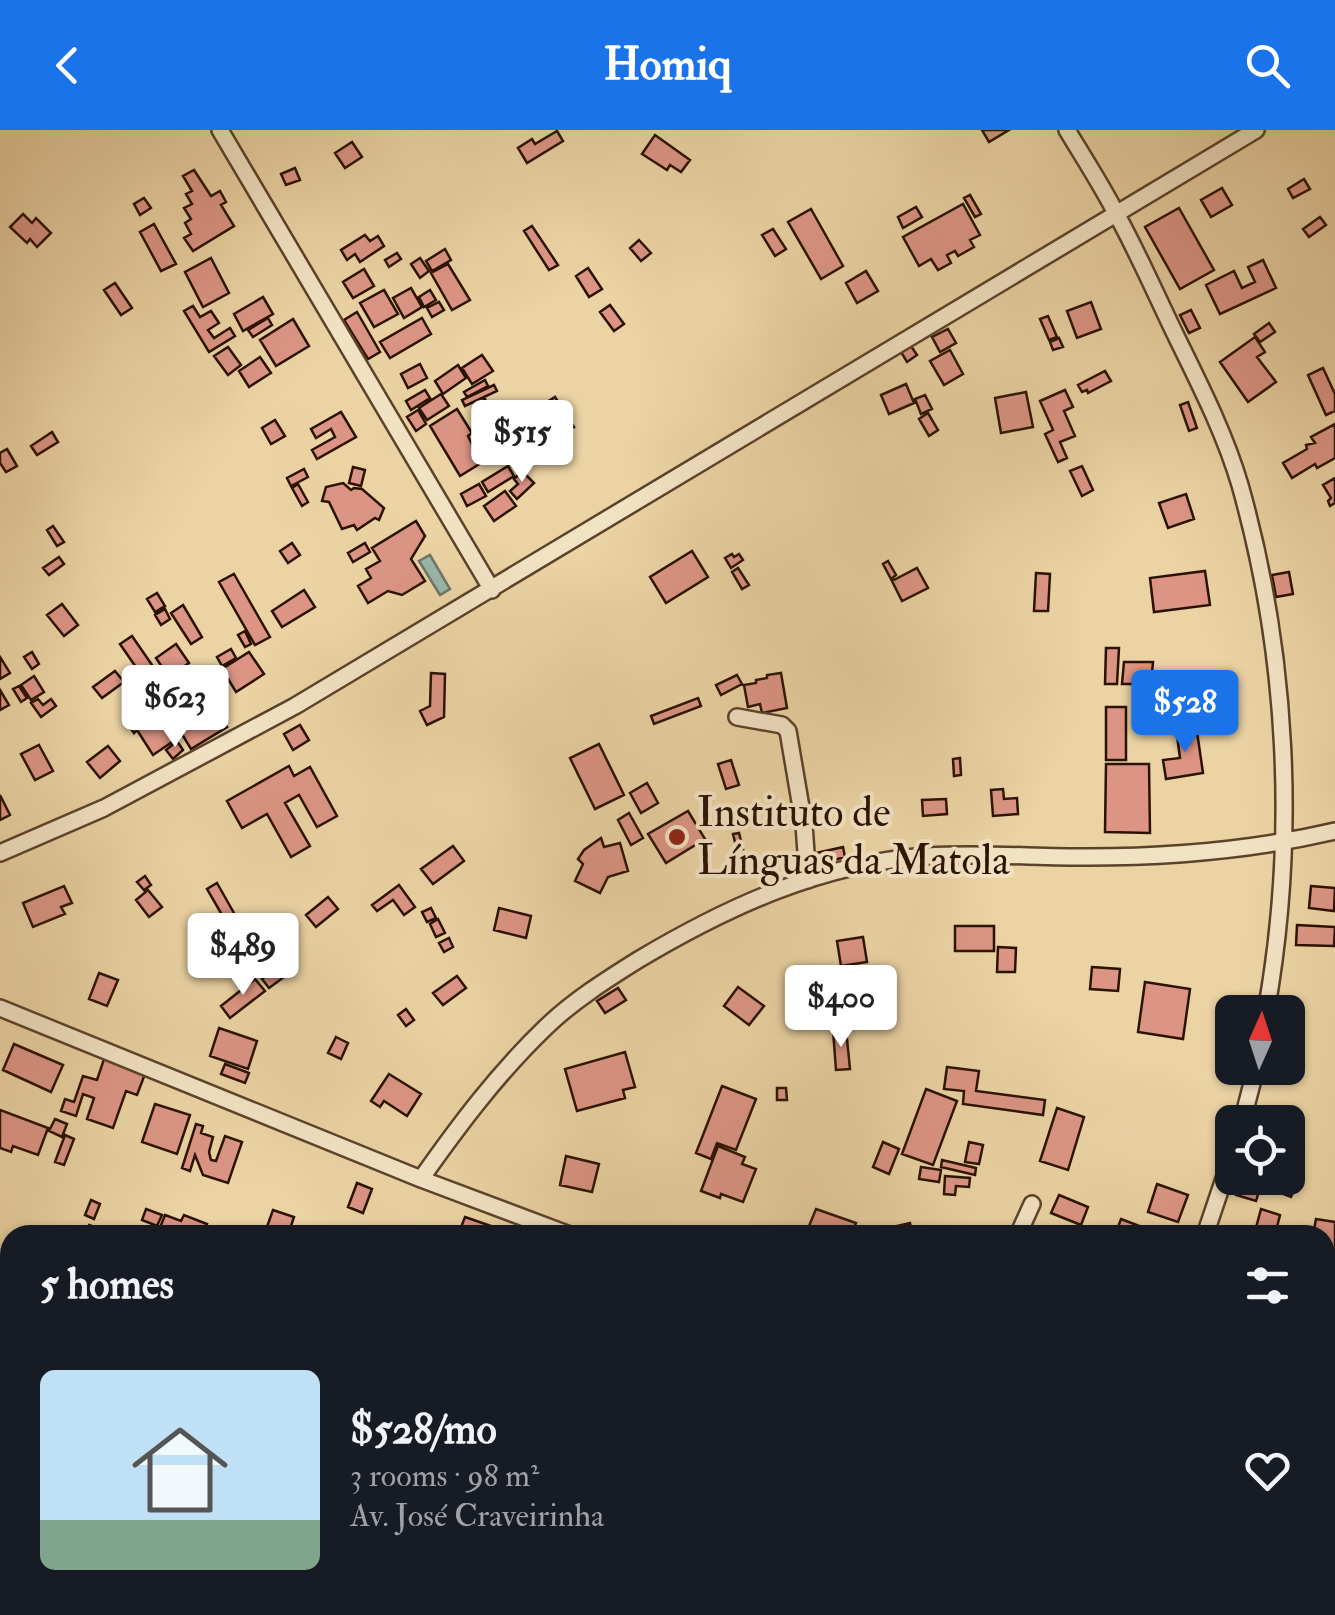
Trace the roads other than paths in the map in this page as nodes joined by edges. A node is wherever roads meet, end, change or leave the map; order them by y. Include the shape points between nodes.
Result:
1 (220, 130) edge
2 (1066, 130) edge
3 (1256, 130) edge
4 (1117, 213) junction
5 (492, 590) junction
6 (737, 717) dead end
7 (1335, 831) edge
8 (1284, 843) junction
9 (0, 853) edge
10 (808, 880) junction
11 (1268, 995) edge
12 (0, 1008) edge
13 (421, 1179) junction
14 (1218, 1195) edge
15 (1032, 1204) dead end
16 (543, 1225) edge
17 (1023, 1225) edge
18 (1208, 1225) edge

1 - 5 street
2 - 4 street
3 - 4 street
4 - 5 street
4 - 8 street via 1239,483 1278,681
5 - 9 street via 216,750
6 - 10 street via 788,731
7 - 8 street
8 - 10 street via 1150,856 924,856
8 - 11 street
10 - 13 street via 688,930 547,1025 480,1096
12 - 13 street
13 - 16 street
14 - 18 street
15 - 17 street

